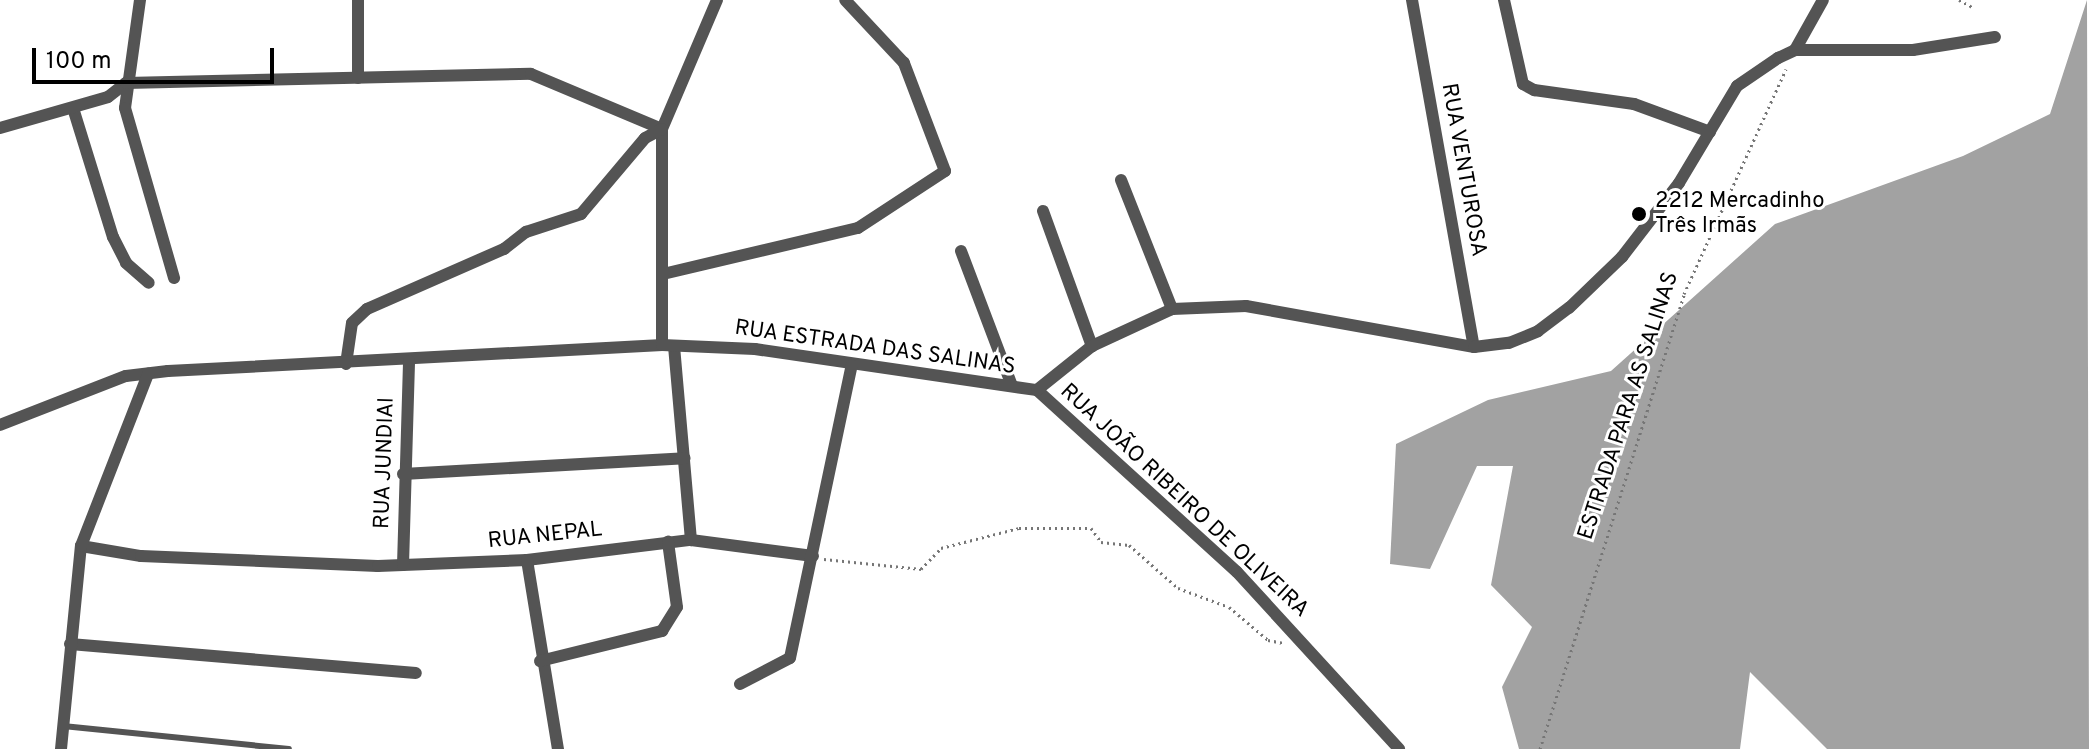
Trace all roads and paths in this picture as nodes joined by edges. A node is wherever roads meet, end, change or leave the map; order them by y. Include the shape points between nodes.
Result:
1 (140, 0) edge
2 (358, 0) edge
3 (717, 0) edge
4 (845, 0) edge
5 (1412, 0) edge
6 (1504, 0) edge
7 (1823, 0) edge
8 (1959, 0) edge
9 (1972, 7) dead end
10 (1995, 37) dead end
11 (1795, 50) junction
12 (358, 78) junction
13 (126, 83) junction
14 (73, 108) junction
15 (0, 128) edge
16 (662, 129) junction
17 (1710, 132) junction
18 (1121, 180) dead end
19 (1043, 211) dead end
20 (961, 251) dead end
21 (663, 274) junction
22 (174, 278) dead end
23 (149, 283) dead end
24 (1172, 309) junction
25 (668, 346) junction
26 (1092, 346) junction
27 (1474, 347) junction
28 (409, 361) junction
29 (346, 364) junction
30 (852, 365) junction
31 (148, 374) junction
32 (1012, 386) junction
33 (1037, 390) junction
34 (0, 425) edge
35 (685, 458) junction
36 (403, 474) junction
37 (691, 540) junction
38 (668, 542) junction
39 (81, 546) junction
40 (813, 556) junction
41 (527, 560) junction
42 (403, 565) junction
43 (70, 644) junction
44 (1310, 648) junction
45 (540, 661) junction
46 (416, 673) dead end
47 (740, 684) dead end
48 (63, 726) junction
49 (61, 749) edge
50 (289, 749) edge
51 (558, 749) edge
52 (1399, 749) edge
53 (1540, 749) edge

1 - 13 street
2 - 12 street
3 - 16 street
4 - 21 street via 904,63 945,171 858,228
5 - 27 street, RUA VENTUROSA
6 - 17 street via 1523,84 1634,104
7 - 11 street
8 - 9 path
10 - 11 street via 1913,50
11 - 17 street, RUA ESTRADA DAS SALINAS via 1737,86
11 - 53 path, ESTRADA PARA AS SALINAS via 1684,294
12 - 13 street
12 - 16 street via 531,74
13 - 14 street via 108,97
13 - 22 street via 131,133 163,226
14 - 15 street
14 - 23 street via 113,237 126,263
16 - 21 street
16 - 29 street via 636,147 581,214 526,232 504,249 367,309 352,323
17 - 27 street, RUA ESTRADA DAS SALINAS via 1648,228 1569,308 1524,337
18 - 24 street
19 - 26 street
20 - 32 street
21 - 25 street
24 - 26 street, RUA ESTRADA DAS SALINAS
24 - 27 street, RUA ESTRADA DAS SALINAS via 1246,306
25 - 28 street, RUA ESTRADA DAS SALINAS
25 - 30 street, RUA ESTRADA DAS SALINAS via 755,349
25 - 35 street
26 - 33 street, RUA ESTRADA DAS SALINAS
28 - 29 street, RUA ESTRADA DAS SALINAS
28 - 36 street, RUA JUNDIAI
29 - 31 street, RUA ESTRADA DAS SALINAS
30 - 32 street, RUA ESTRADA DAS SALINAS
30 - 40 street
31 - 34 street, RUA ESTRADA DAS SALINAS via 78,392
31 - 39 street
32 - 33 street, RUA ESTRADA DAS SALINAS
33 - 44 street, RUA JOÃO RIBEIRO DE OLIVEIRA via 1237,572
35 - 36 street
35 - 37 street
36 - 42 street, RUA JUNDIAI
37 - 38 street, RUA NEPAL
37 - 40 street, RUA NEPAL
38 - 41 street, RUA NEPAL
38 - 45 street via 677,607 662,631
39 - 42 street, RUA NEPAL via 141,556
39 - 43 street
40 - 44 path via 851,566 921,569 941,548 1019,528 1091,528 1101,542 1129,545 1178,588 1229,607 1268,640
40 - 47 street via 790,658
41 - 42 street, RUA NEPAL
41 - 45 street
43 - 46 street
43 - 48 street
44 - 52 street, RUA JOÃO RIBEIRO DE OLIVEIRA
45 - 51 street
48 - 49 street
48 - 50 lane

